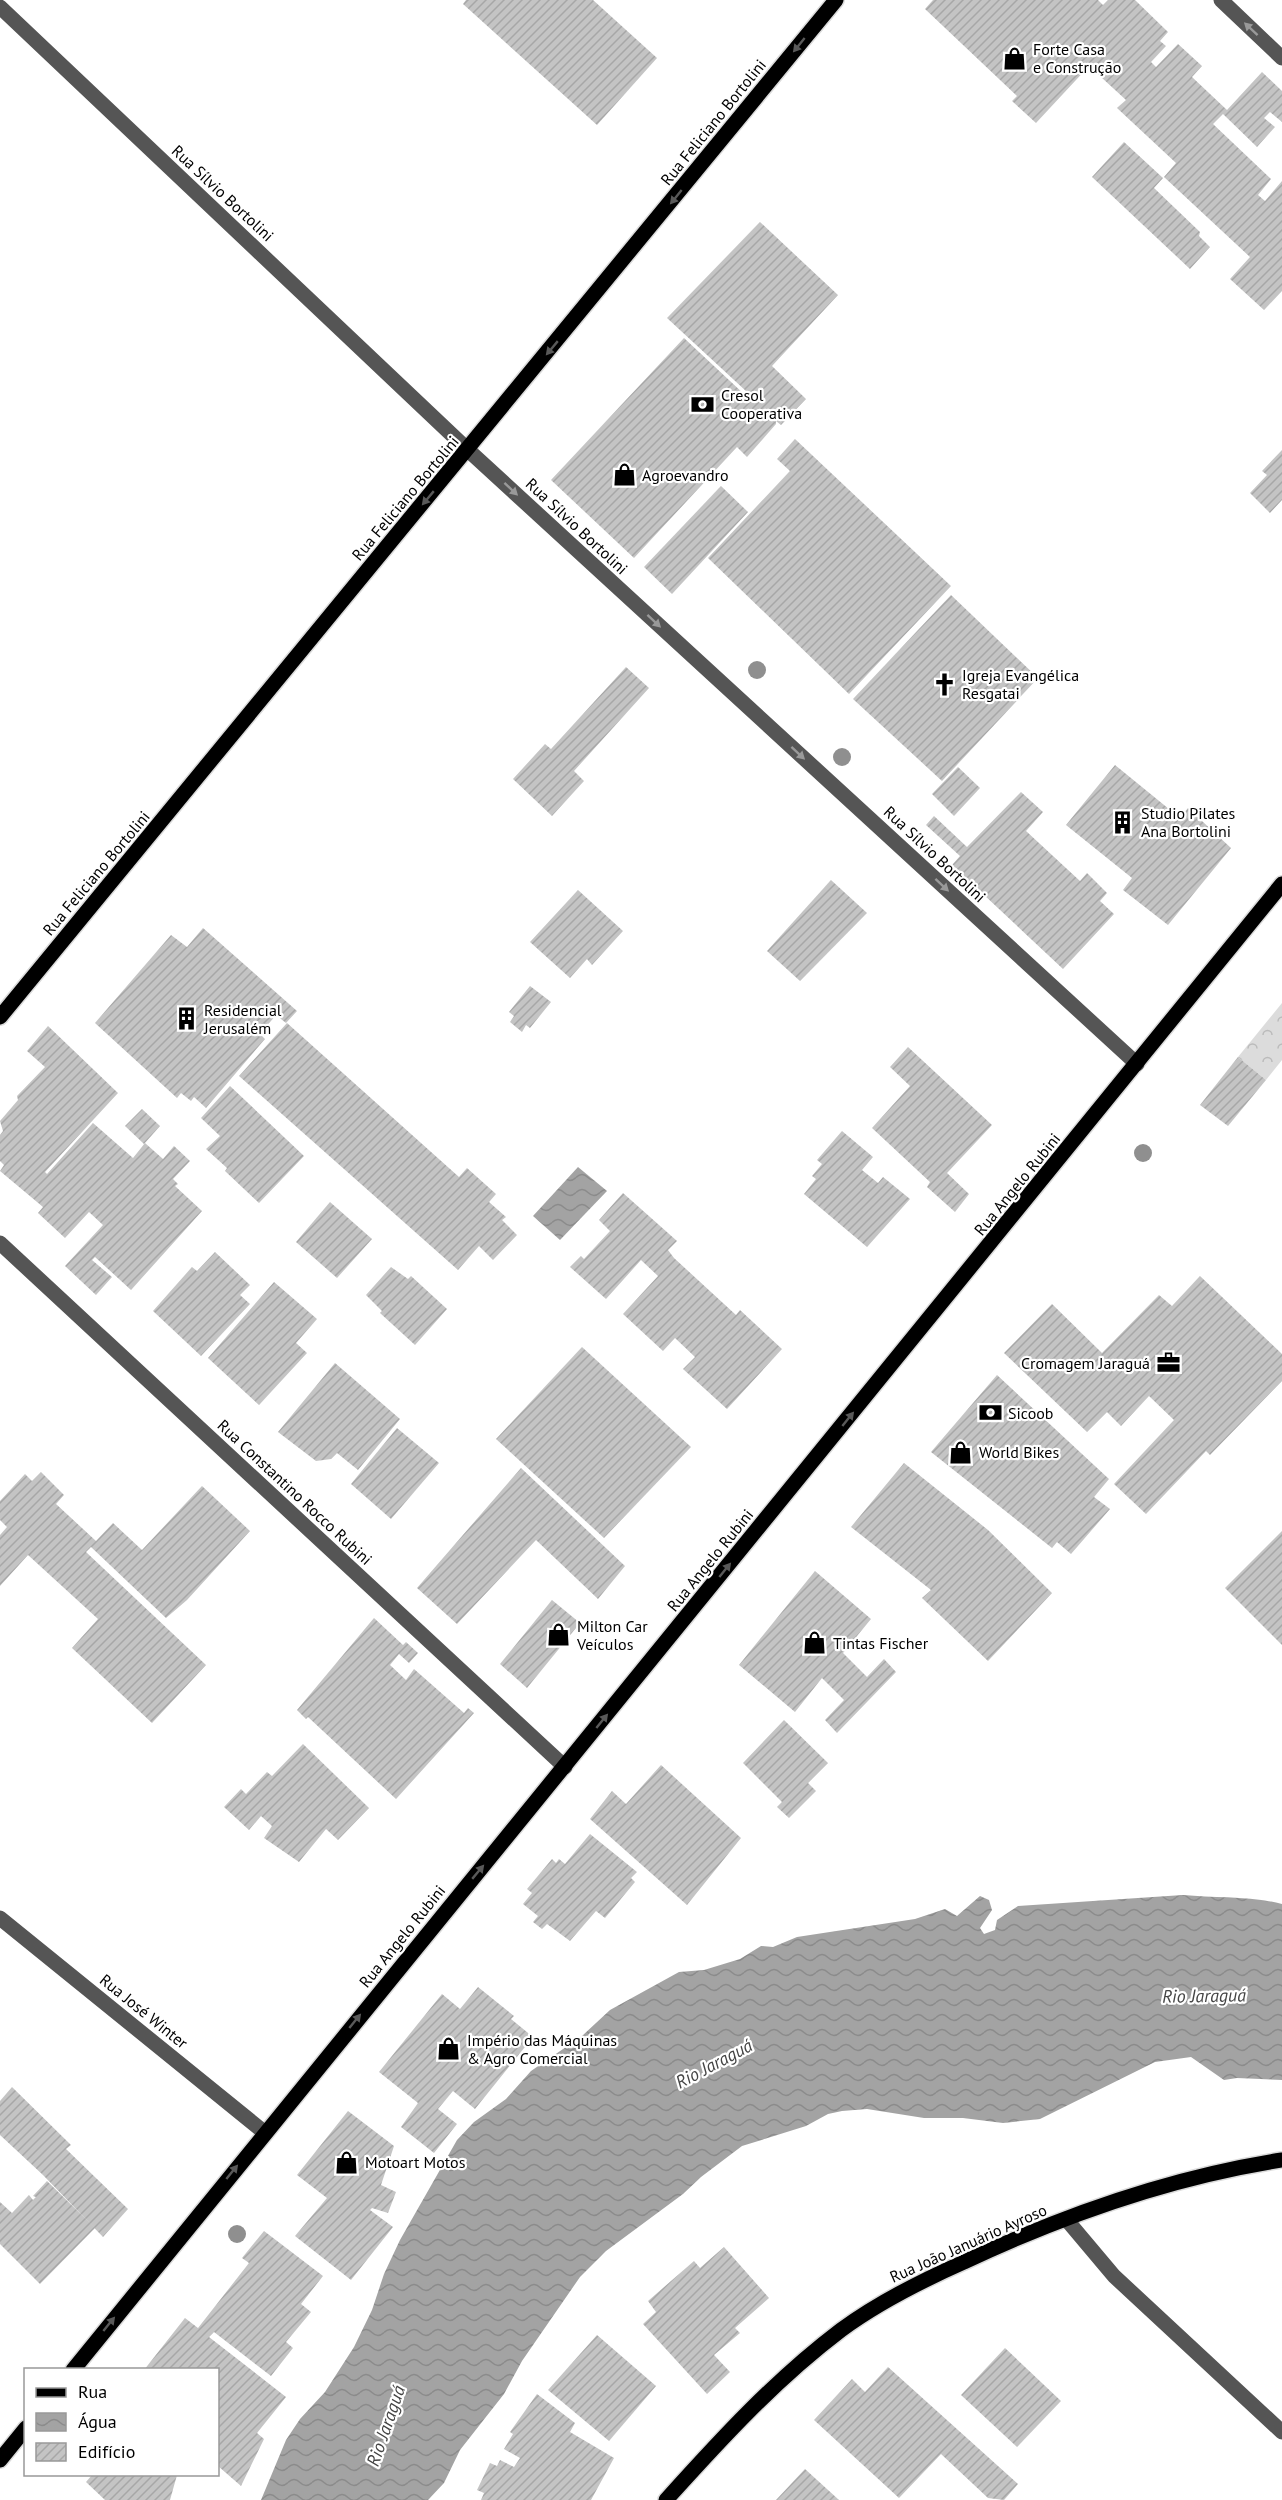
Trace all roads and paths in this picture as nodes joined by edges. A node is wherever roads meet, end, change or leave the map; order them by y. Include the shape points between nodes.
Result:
1 (836, 0) edge
2 (1221, 0) edge
3 (0, 7) edge
4 (1282, 58) edge
5 (468, 450) junction
6 (1282, 884) edge
7 (0, 1017) edge
8 (1137, 1064) junction
9 (0, 1243) edge
10 (565, 1767) junction
11 (0, 1918) edge
12 (264, 2132) junction
13 (1282, 2160) edge
14 (1066, 2219) junction
15 (75, 2368) edge
16 (24, 2430) edge
17 (1282, 2432) edge
18 (0, 2460) edge
19 (666, 2500) edge

1 -> 5 main road, Rua Feliciano Bortolini
4 -> 2 street
3 - 5 street, Rua Sílvio Bortolini
5 -> 7 main road, Rua Feliciano Bortolini
5 -> 8 street, Rua Sílvio Bortolini
6 - 8 main road, Rua Angelo Rubini
10 -> 8 main road, Rua Angelo Rubini
9 - 10 street, Rua Constantino Rocco Rubini
12 -> 10 main road, Rua Angelo Rubini
11 - 12 street, Rua José Winter
15 -> 12 main road, Rua Angelo Rubini
13 - 14 main road, Rua João Januário Ayroso via 1162,2186
14 - 17 street via 1114,2276
14 - 19 main road, Rua João Januário Ayroso via 937,2274 886,2300 842,2329 788,2372 740,2418
16 - 18 main road

